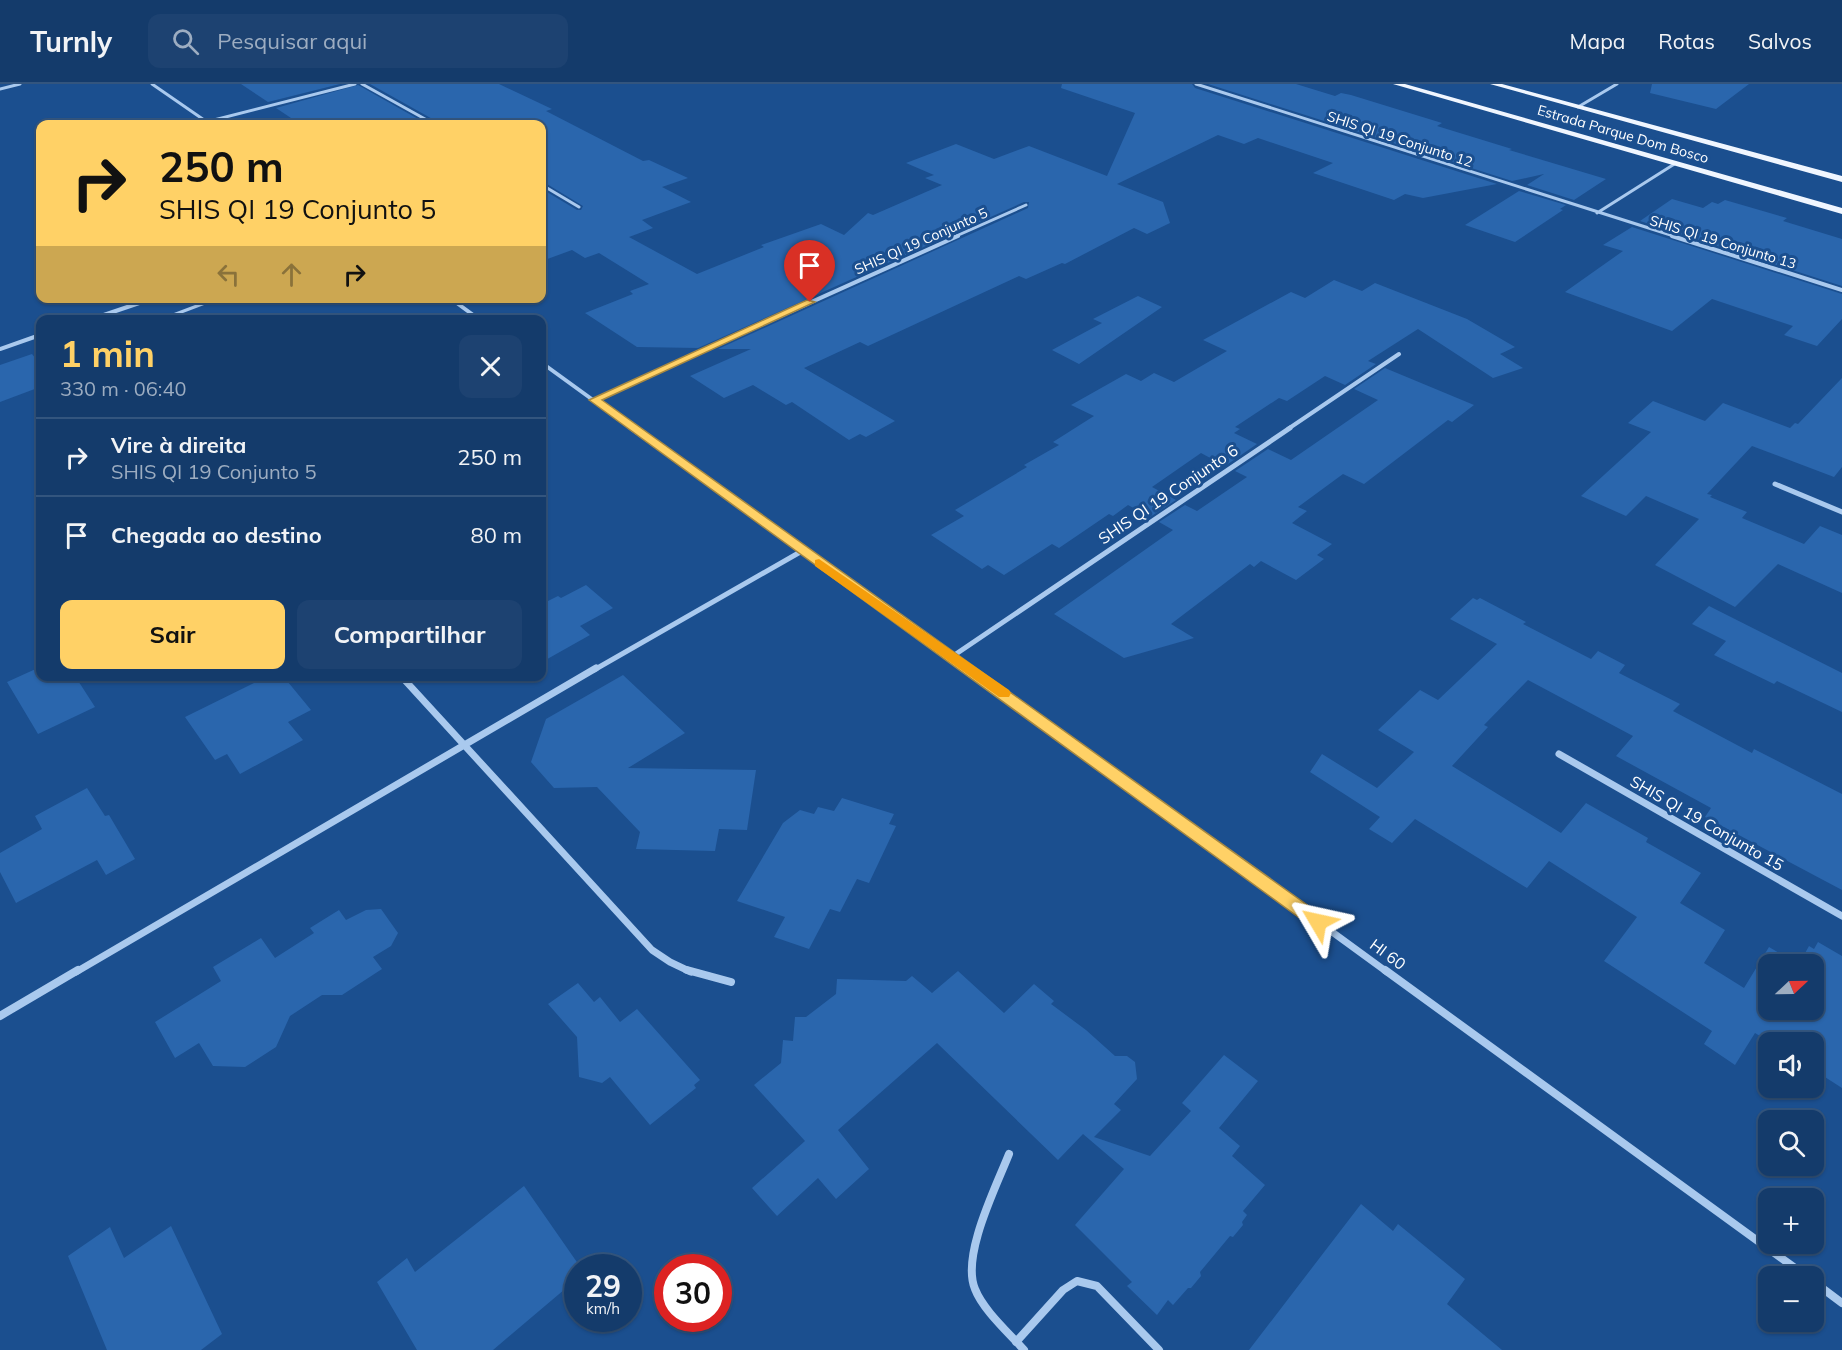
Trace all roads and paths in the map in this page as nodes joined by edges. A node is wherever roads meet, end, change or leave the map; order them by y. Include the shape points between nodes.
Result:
1 (20, 84) edge
2 (152, 84) edge
3 (355, 84) edge
4 (363, 84) edge
5 (1196, 84) edge
6 (1397, 84) edge
7 (1494, 84) edge
8 (1617, 84) edge
9 (1408, 86) edge
10 (0, 89) edge
11 (1578, 107) junction
12 (204, 120) edge
13 (219, 120) edge
14 (427, 120) edge
15 (1676, 163) junction
16 (1842, 179) edge
17 (546, 187) edge
18 (1026, 205) dead end
19 (579, 207) dead end
20 (1842, 211) edge
21 (1597, 213) junction
22 (1842, 290) edge
23 (138, 303) edge
24 (205, 303) edge
25 (457, 303) edge
26 (104, 315) edge
27 (173, 315) edge
28 (473, 315) edge
29 (36, 336) edge
30 (0, 349) edge
31 (1399, 354) dead end
32 (546, 366) edge
33 (594, 400) junction
34 (1775, 484) dead end
35 (1842, 512) edge
36 (802, 551) junction
37 (953, 656) junction
38 (405, 681) edge
39 (463, 744) junction
40 (1559, 754) dead end
41 (1842, 916) edge
42 (730, 982) dead end
43 (0, 1016) edge
44 (1009, 1154) dead end
45 (1792, 1266) edge
46 (1824, 1290) edge
47 (1842, 1303) edge
48 (1016, 1342) junction
49 (1024, 1350) edge
50 (1159, 1350) edge

1 - 10 street
2 - 12 street
3 - 13 street
4 - 14 street
5 - 21 street, SHIS QI 19 Conjunto 12
6 - 9 main road, Estrada Parque Dom Bosco
7 - 11 main road, Estrada Parque Dom Bosco
8 - 11 street
9 - 15 main road, Estrada Parque Dom Bosco
11 - 16 main road, Estrada Parque Dom Bosco
15 - 20 main road, Estrada Parque Dom Bosco
15 - 21 street
17 - 19 street
18 - 33 street, SHIS QI 19 Conjunto 5
21 - 22 street, SHIS QI 19 Conjunto 13
23 - 26 street
24 - 27 lane
25 - 28 street
29 - 30 street
31 - 37 street, SHIS QI 19 Conjunto 6
32 - 33 street, HI 60
33 - 36 street, HI 60
34 - 35 street
36 - 37 street, HI 60
36 - 39 street
37 - 45 street, HI 60
38 - 39 street
39 - 42 street via 651,950 689,972
39 - 43 street
40 - 41 street, SHIS QI 19 Conjunto 15
44 - 48 street via 975,1243 970,1269 975,1290
46 - 47 street
48 - 49 street
48 - 50 street via 1063,1290 1077,1281 1097,1286

